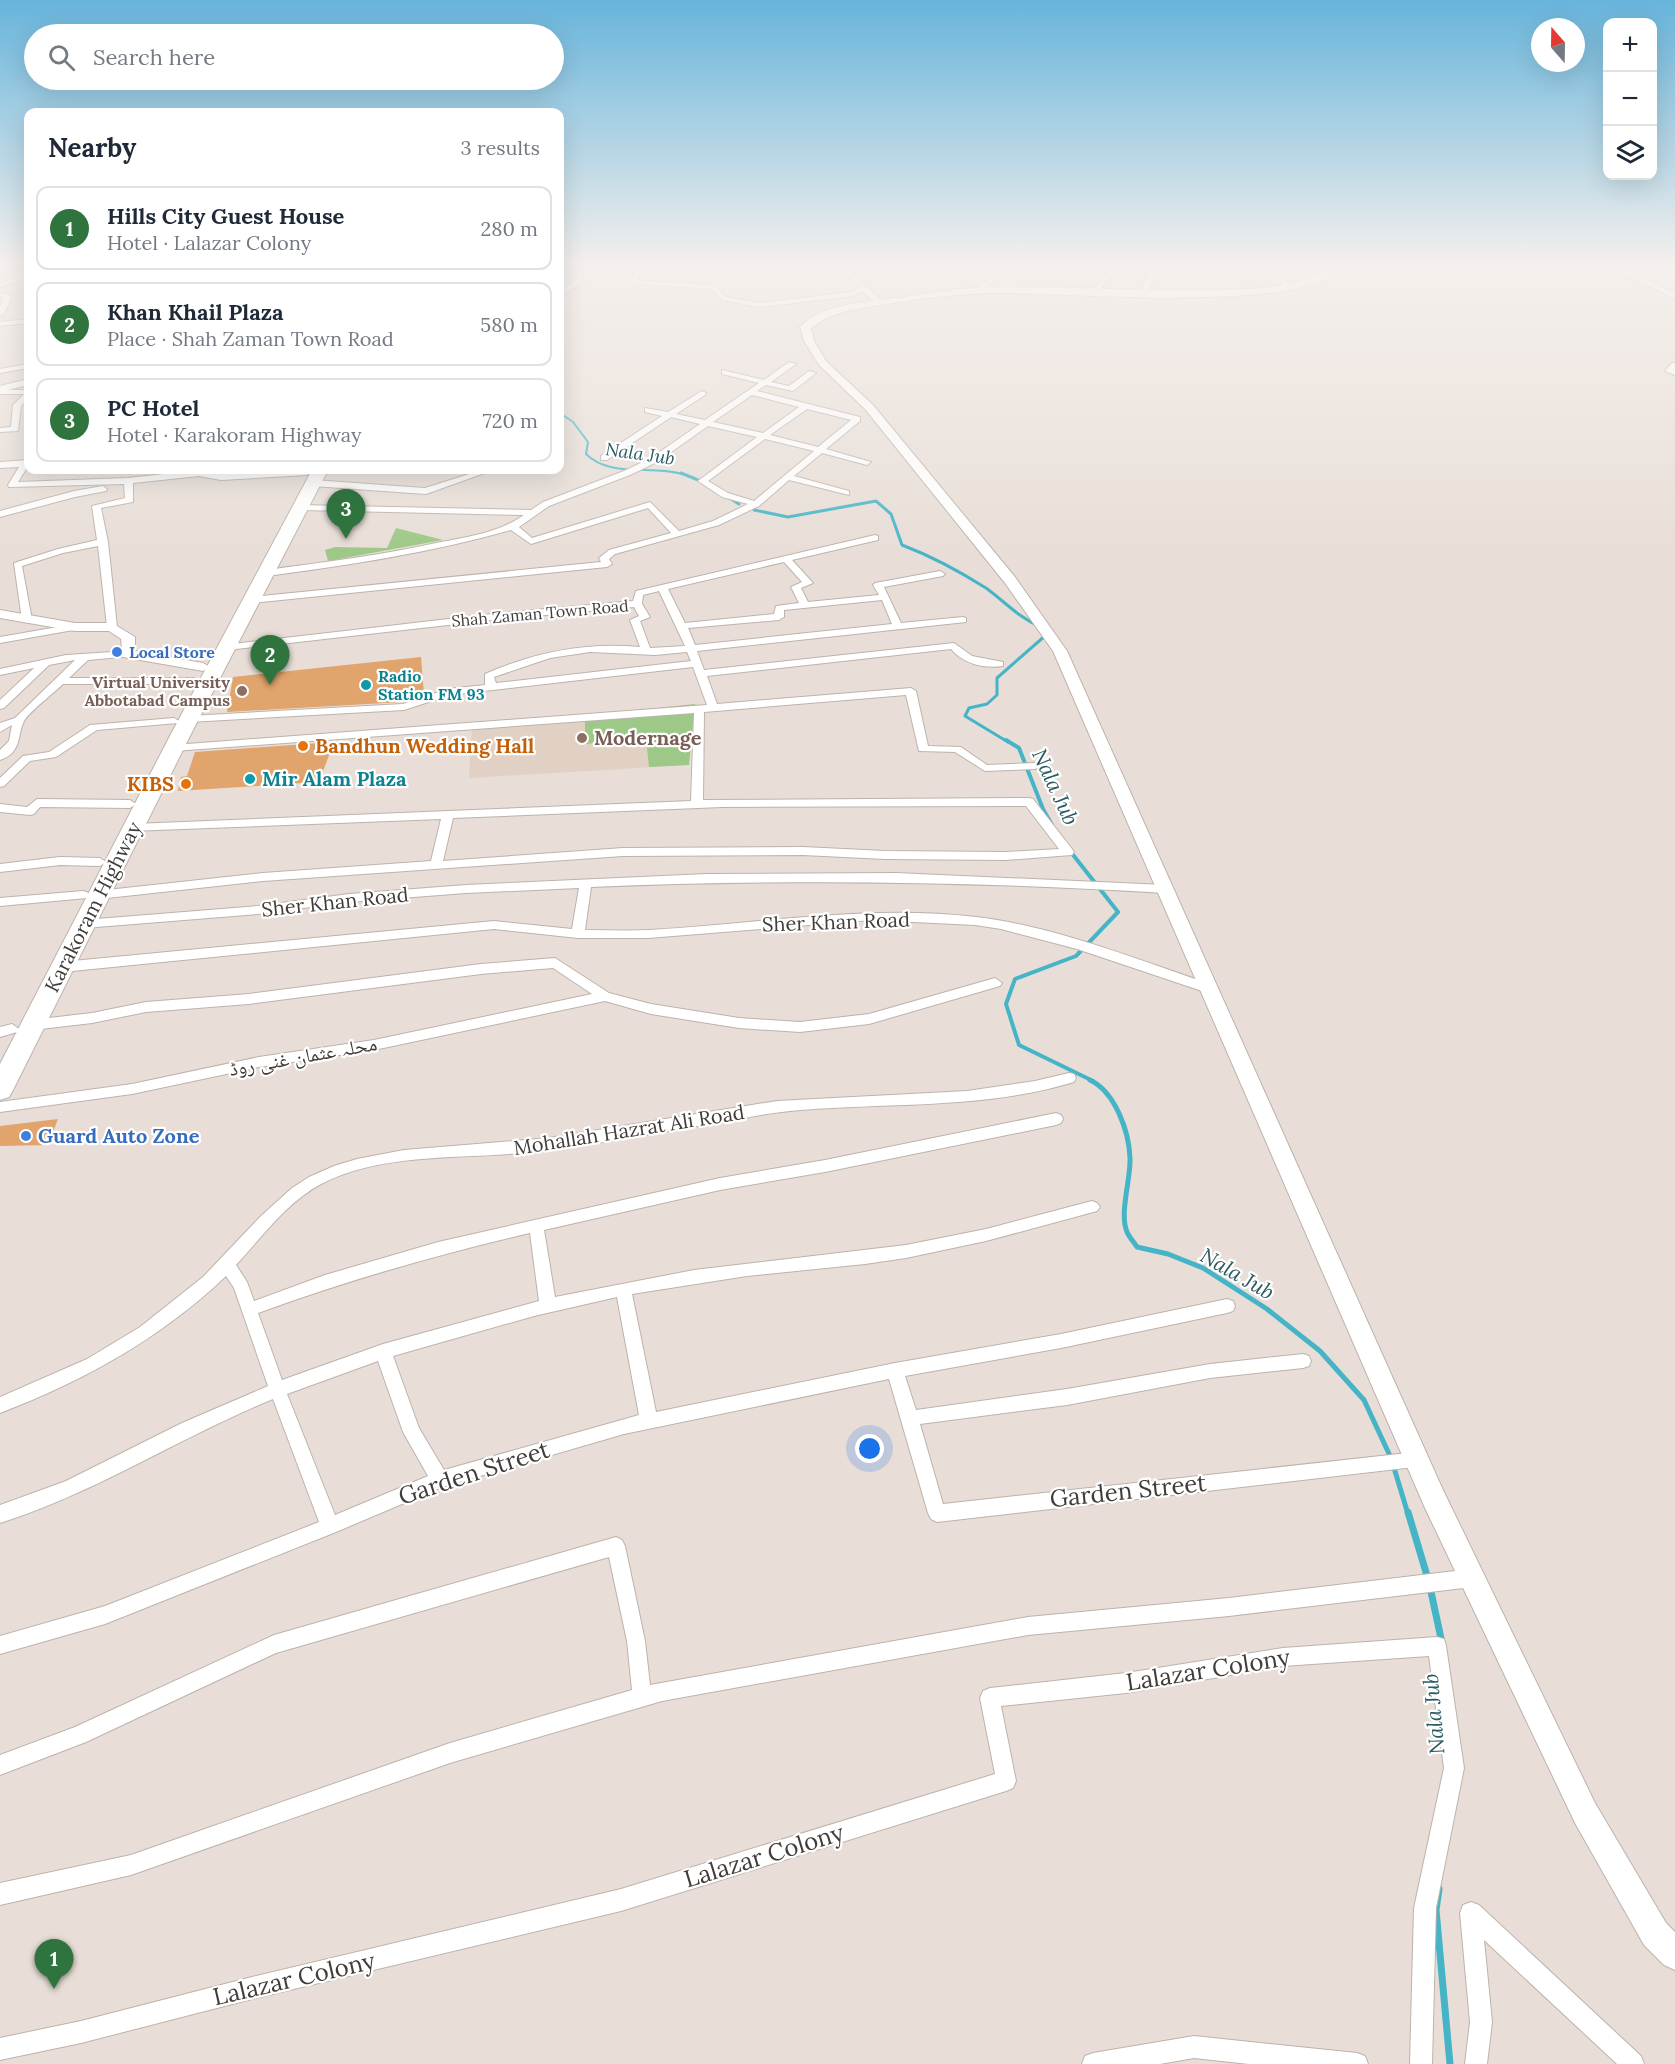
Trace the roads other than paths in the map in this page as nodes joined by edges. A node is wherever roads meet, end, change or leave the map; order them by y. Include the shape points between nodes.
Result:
1 (820, 360) edge
2 (792, 364) dead end
3 (1675, 365) edge
4 (24, 367) edge
5 (0, 371) edge
6 (725, 372) dead end
7 (812, 373) dead end
8 (1675, 373) edge
9 (24, 383) edge
10 (764, 383) junction
11 (0, 391) edge
12 (751, 392) junction
13 (24, 393) edge
14 (702, 393) dead end
15 (24, 397) edge
16 (805, 406) junction
17 (648, 410) dead end
18 (668, 414) junction
19 (708, 422) junction
20 (0, 430) edge
21 (764, 436) junction
22 (820, 449) junction
23 (604, 458) dead end
24 (867, 462) dead end
25 (24, 463) edge
26 (0, 465) edge
27 (24, 467) edge
28 (191, 474) edge
29 (204, 474) edge
30 (289, 474) edge
31 (311, 474) edge
32 (312, 474) edge
33 (318, 474) edge
34 (477, 474) edge
35 (786, 477) junction
36 (128, 482) junction
37 (846, 493) dead end
38 (756, 504) junction
39 (301, 507) junction
40 (533, 513) junction
41 (0, 514) edge
42 (513, 527) junction
43 (678, 535) junction
44 (875, 538) dead end
45 (103, 542) junction
46 (785, 558) junction
47 (267, 573) junction
48 (940, 574) dead end
49 (662, 587) junction
50 (885, 597) junction
51 (252, 600) junction
52 (637, 604) junction
53 (805, 605) junction
54 (0, 614) edge
55 (27, 620) junction
56 (963, 620) dead end
57 (682, 626) junction
58 (75, 627) junction
59 (112, 627) junction
60 (898, 627) junction
61 (0, 640) edge
62 (228, 646) junction
63 (691, 648) junction
64 (646, 651) junction
65 (128, 654) junction
66 (86, 656) junction
67 (46, 662) junction
68 (999, 664) dead end
69 (698, 669) junction
70 (1, 673) edge
71 (199, 674) junction
72 (60, 681) junction
73 (491, 687) junction
74 (0, 706) edge
75 (713, 708) junction
76 (699, 709) junction
77 (19, 720) junction
78 (0, 729) edge
79 (177, 730) junction
80 (0, 757) edge
81 (1035, 766) dead end
82 (0, 784) edge
83 (130, 804) junction
84 (697, 804) junction
85 (0, 808) edge
86 (448, 814) junction
87 (134, 828) junction
88 (100, 862) junction
89 (436, 866) junction
90 (0, 868) edge
91 (586, 883) junction
92 (1165, 889) junction
93 (90, 895) junction
94 (0, 902) edge
95 (84, 924) junction
96 (578, 934) junction
97 (62, 967) junction
98 (994, 983) dead end
99 (1208, 988) junction
100 (605, 996) junction
101 (15, 1029) edge
102 (0, 1052) edge
103 (1069, 1078) dead end
104 (0, 1090) edge
105 (0, 1107) edge
106 (1056, 1119) dead end
107 (1092, 1207) dead end
108 (536, 1225) junction
109 (224, 1265) junction
110 (622, 1289) junction
111 (548, 1306) junction
112 (1227, 1306) dead end
113 (249, 1310) junction
114 (383, 1351) junction
115 (1303, 1361) dead end
116 (895, 1370) junction
117 (277, 1389) junction
118 (0, 1405) edge
119 (910, 1418) junction
120 (649, 1420) junction
121 (1417, 1460) junction
122 (440, 1479) junction
123 (0, 1514) edge
124 (330, 1527) junction
125 (1472, 1578) junction
126 (0, 1645) edge
127 (642, 1697) junction
128 (0, 1765) edge
129 (0, 1894) edge
130 (1675, 1954) edge
131 (0, 2049) edge
132 (1093, 2064) edge
133 (1357, 2064) edge
134 (1421, 2064) edge
135 (1476, 2064) edge
136 (1633, 2064) edge

1 - 92 street via 863,400 1043,622 1060,651
2 - 10 street
3 - 8 street via 1669,371
4 - 5 street
6 - 10 street
7 - 10 street via 790,389
9 - 11 street
10 - 12 street
11 - 13 street
12 - 16 street
12 - 19 street
14 - 18 street
15 - 20 street via 17,405 15,429
16 - 21 street
16 - 22 street via 858,419
17 - 18 street
18 - 19 street
18 - 23 street
19 - 21 street
19 - 40 street via 631,472 546,504
21 - 22 street
21 - 38 street via 702,481 725,495
22 - 24 street
22 - 35 street
25 - 26 street
27 - 36 street via 12,485
28 - 36 street
29 - 30 street
31 - 71 highway, Karakoram Highway
32 - 39 highway, Karakoram Highway
33 - 34 street via 426,491
35 - 37 street
35 - 38 street
36 - 41 street
36 - 45 street via 130,500 96,506
38 - 43 street
39 - 40 street
39 - 47 highway, Karakoram Highway
40 - 42 street
42 - 43 street via 531,541 650,505
42 - 47 street via 381,557
43 - 51 street via 612,552 604,558 607,564
44 - 46 street, Shah Zaman Town Road
45 - 55 street via 17,565
45 - 59 street
46 - 49 street, Shah Zaman Town Road
46 - 53 street via 808,583 795,587
47 - 51 highway, Karakoram Highway
48 - 50 street via 878,585
49 - 52 street, Shah Zaman Town Road via 639,593
49 - 57 street
50 - 53 street
50 - 60 street
51 - 62 highway, Karakoram Highway
52 - 62 street, Shah Zaman Town Road
52 - 64 street via 645,617 635,620
53 - 57 street via 779,608 779,617
54 - 55 street
55 - 58 street
56 - 60 street
57 - 63 street
58 - 59 street
58 - 61 street
59 - 65 street via 128,637
60 - 63 street
62 - 79 highway, Karakoram Highway
63 - 64 street
63 - 69 street
64 - 73 street via 585,649 541,655 489,676
65 - 66 street
65 - 71 street
66 - 67 street
66 - 72 street
67 - 70 street
67 - 74 street
68 - 69 street via 972,661 960,656 954,646
69 - 73 street
69 - 75 street
71 - 72 street
71 - 79 highway, Karakoram Highway
72 - 77 street
73 - 79 street via 448,692 404,706
75 - 76 street
75 - 81 street via 911,691 923,749 957,749 985,768
76 - 79 street
76 - 84 street
77 - 78 street
77 - 80 street via 14,742
79 - 82 street via 94,727 52,755 27,758
79 - 83 highway, Karakoram Highway
79 - 87 highway, Karakoram Highway
83 - 85 street via 37,803 30,811
83 - 88 highway, Karakoram Highway
84 - 86 street
84 - 89 street via 1029,802 1068,852 1005,856 623,852
86 - 87 street
86 - 89 street
87 - 93 highway, Karakoram Highway
88 - 90 street via 60,861
88 - 93 highway, Karakoram Highway
89 - 93 street via 263,877
91 - 92 street, Sher Khan Road via 896,877
91 - 95 street, Sher Khan Road via 349,898 258,910
91 - 96 street
92 - 99 street
93 - 94 street
93 - 95 highway, Karakoram Highway
93 - 101 highway, Karakoram Highway
95 - 97 highway, Karakoram Highway
96 - 97 street, Sher Khan Road via 494,925
96 - 99 street, Sher Khan Road via 648,934 873,916 975,921 1080,945
97 - 101 highway, Karakoram Highway
98 - 100 street via 869,1019 801,1027 651,1009
99 - 121 street
100 - 101 street via 555,963 249,999 146,1007
100 - 105 street, محلہ عثمان غنی روڈ via 374,1045 259,1062 132,1089
101 - 102 highway, Karakoram Highway
101 - 104 highway, Karakoram Highway
103 - 109 street, Mohallah Hazrat Ali Road via 985,1095 791,1105 539,1145 384,1157 331,1173 310,1184 272,1213
106 - 108 street via 720,1184
107 - 110 street via 945,1244 877,1256 765,1267
108 - 111 street
108 - 113 street via 426,1252
109 - 113 street via 233,1272
109 - 118 street, Mohallah Hazrat Ali Road via 166,1316 106,1357
110 - 111 street
110 - 120 street
111 - 114 street
112 - 116 street, Garden Street
113 - 117 street
114 - 117 street
114 - 122 street via 412,1432
115 - 119 street via 1210,1371
116 - 119 street, Garden Street
116 - 120 street, Garden Street
117 - 123 street via 65,1491
117 - 124 street
119 - 121 street, Garden Street via 937,1513
120 - 122 street, Garden Street
121 - 125 street
122 - 124 street, Garden Street
124 - 126 street, Garden Street via 105,1615
125 - 127 street via 1028,1626
125 - 130 street via 1585,1813 1655,1934
127 - 128 street via 636,1641 616,1546 274,1644 79,1735
127 - 129 street via 450,1753 131,1864
131 - 134 street, Lalazar Colony via 621,1900 1006,1781 990,1698 1126,1683 1283,1657 1437,1646 1454,1768 1425,1908
132 - 133 street via 1194,2048
135 - 136 street via 1481,2022 1471,1913

